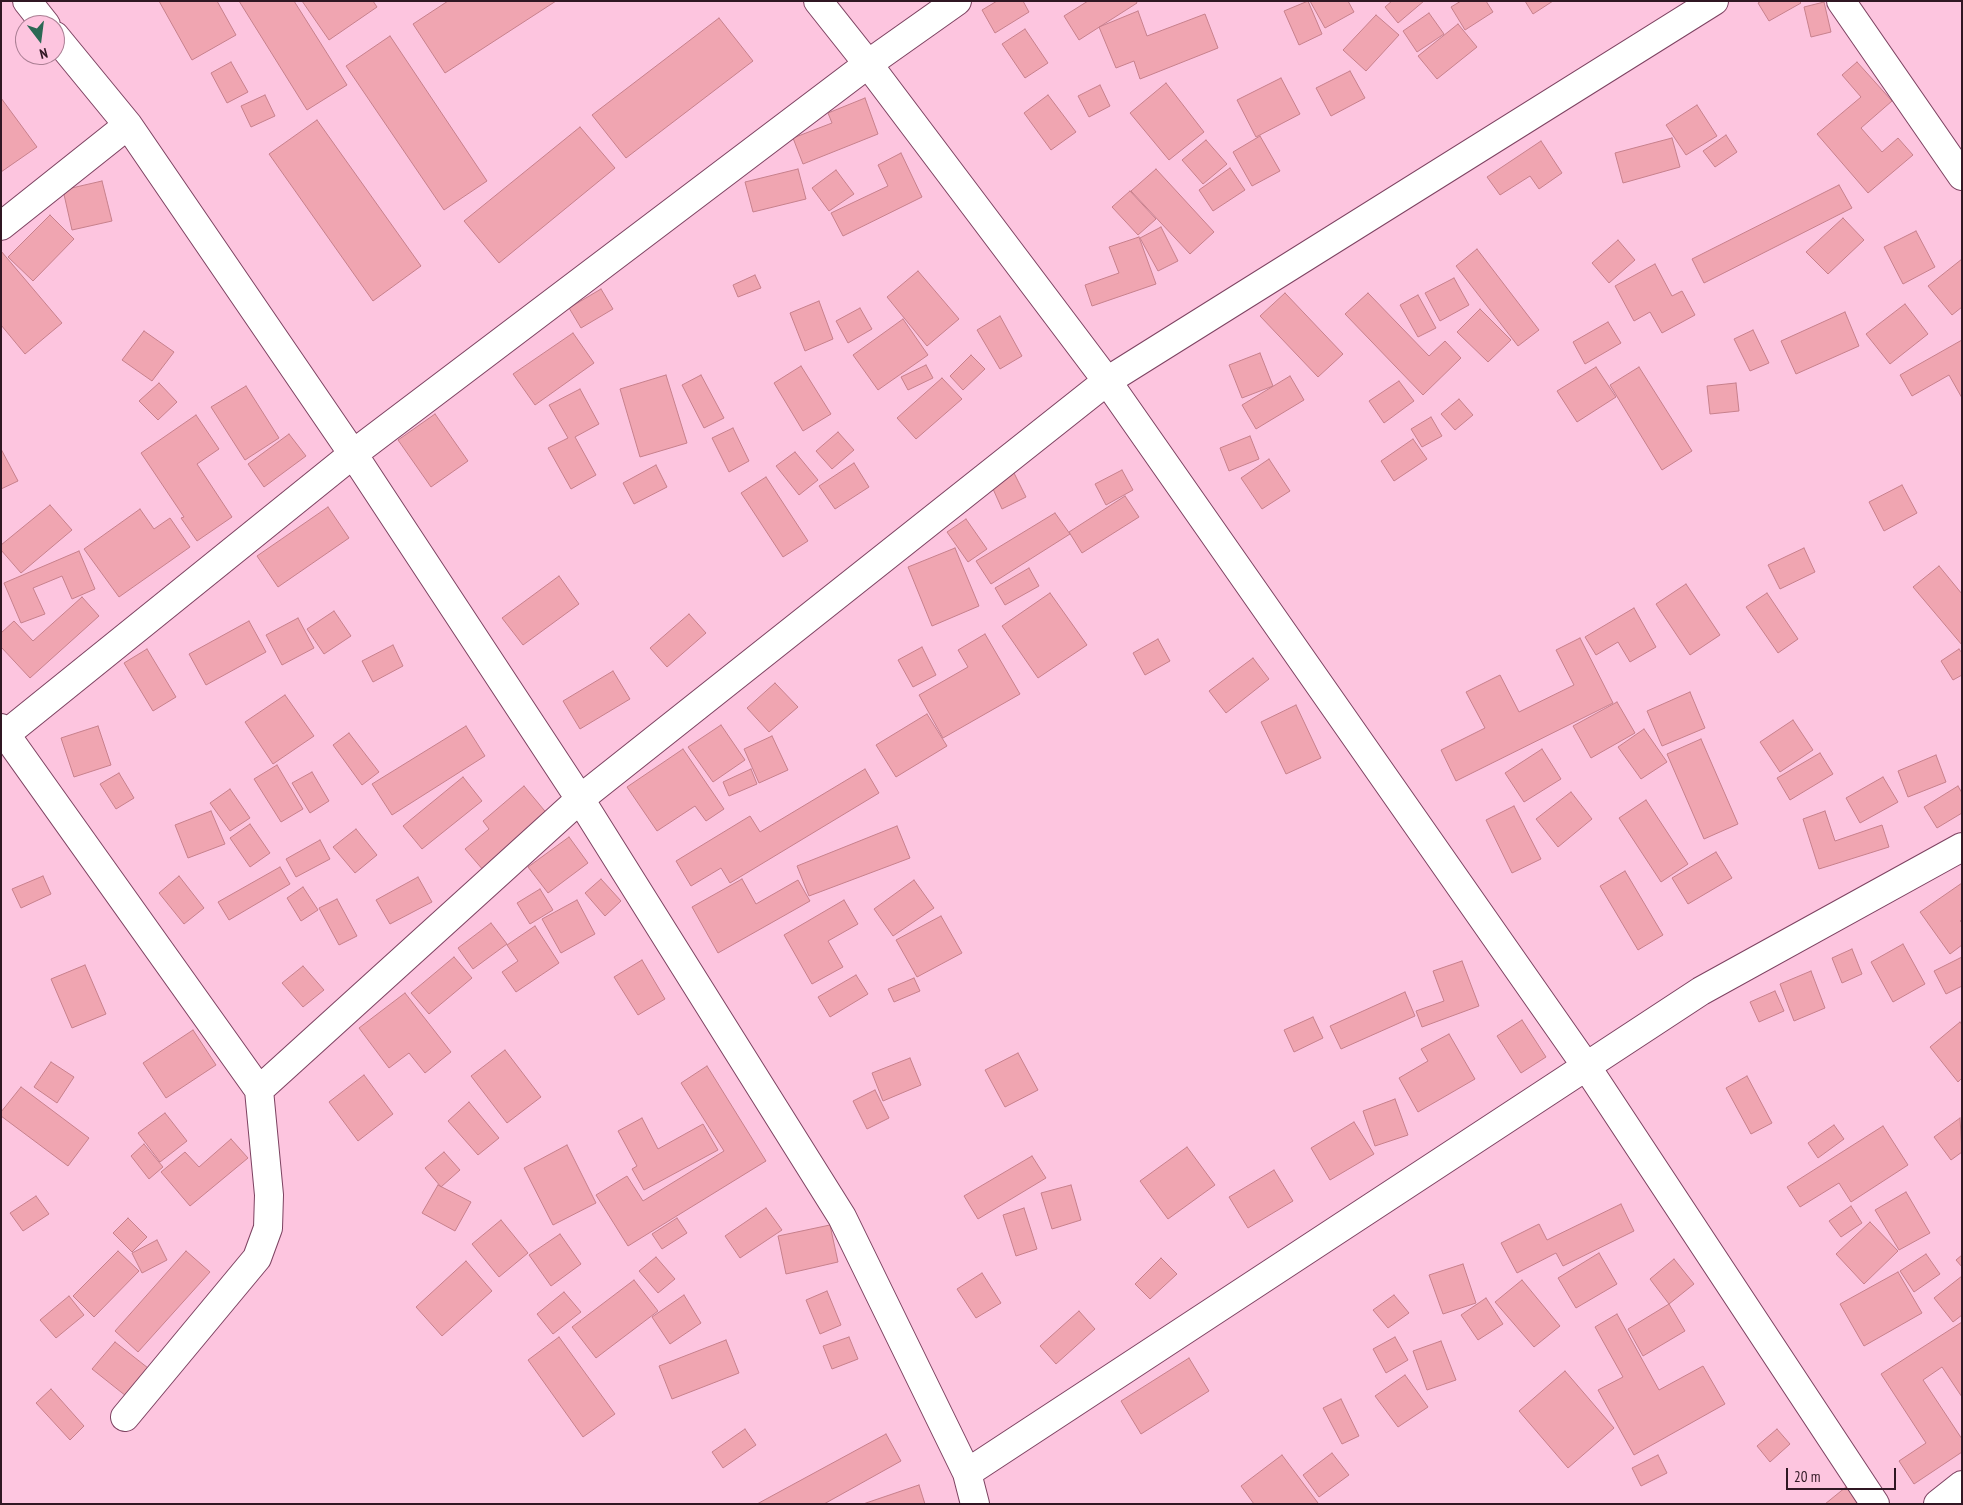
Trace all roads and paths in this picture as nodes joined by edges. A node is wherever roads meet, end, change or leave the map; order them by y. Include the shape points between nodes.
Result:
1 (27, 1) edge
2 (818, 1) edge
3 (957, 1) edge
4 (1714, 1) edge
5 (1841, 1) edge
6 (38, 15) edge
7 (65, 48) edge
8 (868, 64) junction
9 (128, 125) junction
10 (1962, 176) edge
11 (1, 226) edge
12 (1107, 381) junction
13 (354, 454) junction
14 (3, 733) edge
15 (580, 799) junction
16 (1962, 847) edge
17 (1586, 1066) junction
18 (259, 1090) junction
19 (125, 1417) dead end
20 (967, 1473) junction
21 (1962, 1485) edge
22 (975, 1504) edge
23 (1876, 1504) edge
24 (1938, 1504) edge

1 - 6 street
2 - 8 street
3 - 8 street
4 - 12 street
5 - 10 street
7 - 9 street
8 - 12 street
8 - 13 street
9 - 11 street
9 - 13 street
12 - 15 street
12 - 17 street
13 - 14 street
13 - 15 street
14 - 18 street
15 - 18 street
15 - 20 street via 842,1217
16 - 17 street via 1701,991
17 - 20 street
17 - 23 street
18 - 19 street via 269,1195 268,1228 257,1258
20 - 22 street
21 - 24 street

